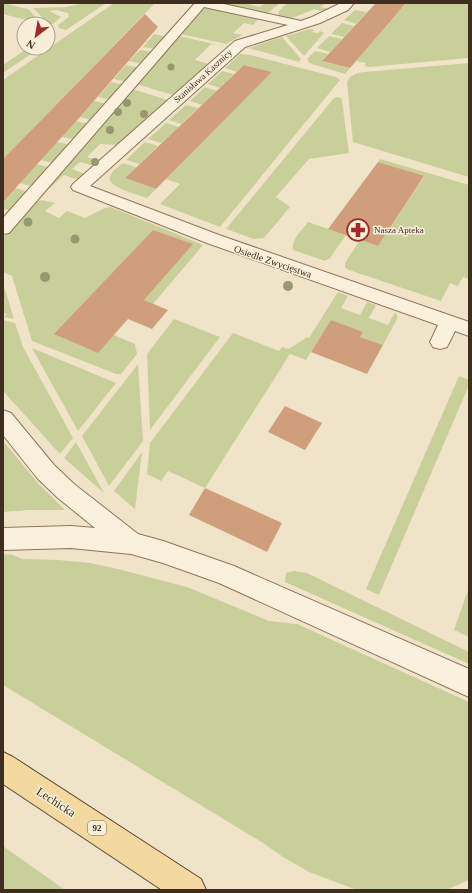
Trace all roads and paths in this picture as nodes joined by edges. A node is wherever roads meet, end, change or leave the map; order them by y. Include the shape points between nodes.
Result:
1 (202, 3) edge
2 (348, 3) edge
3 (301, 24) junction
4 (80, 187) joint
5 (3, 229) edge
6 (449, 322) junction
7 (469, 329) edge
8 (440, 342) dead end
9 (3, 419) edge
10 (3, 539) edge
11 (131, 543) junction
12 (469, 683) edge
13 (3, 767) edge
14 (190, 890) edge

1 - 3 street
1 - 5 street
2 - 3 street, Stanisława Kasznicy via 332,13
3 - 4 street, Stanisława Kasznicy via 240,44
4 - 6 street, Osiedle Zwycięstwa via 220,242
6 - 7 street, Osiedle Zwycięstwa
6 - 8 street
9 - 11 street via 46,472
10 - 11 street via 72,537
11 - 12 street via 225,574
13 - 14 main road, Lechicka / 92

